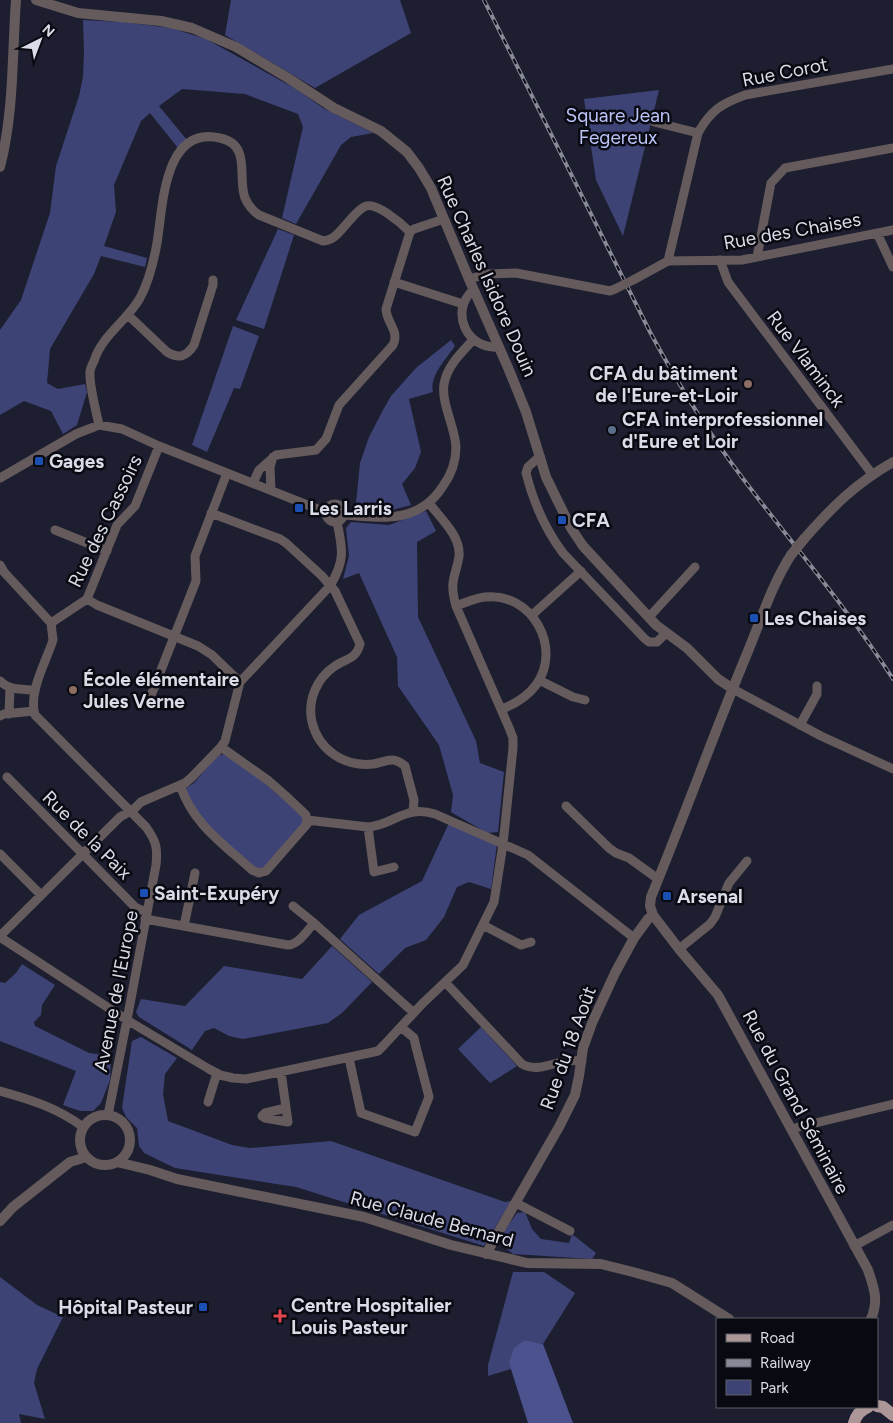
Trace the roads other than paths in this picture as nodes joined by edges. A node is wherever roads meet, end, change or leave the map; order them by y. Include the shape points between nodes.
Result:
1 (16, 0) edge
2 (36, 0) edge
3 (893, 69) edge
4 (654, 122) dead end
5 (698, 134) junction
6 (893, 148) edge
7 (0, 168) edge
8 (444, 219) junction
9 (893, 230) edge
10 (410, 232) junction
11 (877, 233) junction
12 (757, 257) junction
13 (720, 260) junction
14 (668, 261) junction
15 (893, 267) edge
16 (468, 279) junction
17 (213, 280) dead end
18 (394, 282) junction
19 (473, 290) junction
20 (463, 304) junction
21 (128, 315) junction
22 (473, 340) junction
23 (499, 347) junction
24 (99, 425) junction
25 (159, 446) junction
26 (540, 456) junction
27 (273, 457) junction
28 (893, 462) edge
29 (227, 473) junction
30 (872, 474) junction
31 (0, 478) edge
32 (253, 483) junction
33 (272, 490) junction
34 (429, 503) junction
35 (325, 512) junction
36 (211, 513) junction
37 (344, 515) junction
38 (336, 522) junction
39 (55, 530) dead end
40 (107, 551) junction
41 (1, 567) edge
42 (695, 567) dead end
43 (581, 571) junction
44 (330, 586) junction
45 (88, 599) junction
46 (456, 606) junction
47 (532, 615) junction
48 (648, 617) junction
49 (51, 623) junction
50 (666, 633) junction
51 (174, 636) junction
52 (539, 680) junction
53 (0, 681) edge
54 (240, 682) junction
55 (10, 688) junction
56 (733, 689) junction
57 (35, 690) junction
58 (818, 690) dead end
59 (150, 698) dead end
60 (585, 700) dead end
61 (502, 709) junction
62 (34, 711) junction
63 (4, 715) edge
64 (800, 725) junction
65 (221, 747) junction
66 (893, 769) edge
67 (7, 777) dead end
68 (180, 785) junction
69 (566, 806) dead end
70 (130, 811) junction
71 (413, 812) junction
72 (307, 820) junction
73 (368, 827) junction
74 (503, 844) junction
75 (0, 854) edge
76 (83, 854) junction
77 (747, 861) dead end
78 (394, 866) dead end
79 (195, 874) dead end
80 (658, 879) junction
81 (41, 895) junction
82 (293, 906) dead end
83 (146, 915) junction
84 (653, 915) junction
85 (314, 923) junction
86 (483, 925) junction
87 (184, 926) junction
88 (0, 937) edge
89 (634, 938) junction
90 (531, 942) dead end
91 (679, 950) junction
92 (445, 982) junction
93 (414, 1013) junction
94 (128, 1020) junction
95 (401, 1027) junction
96 (349, 1058) junction
97 (582, 1061) junction
98 (281, 1072) junction
99 (217, 1074) junction
100 (0, 1090) edge
101 (208, 1102) dead end
102 (893, 1104) edge
103 (286, 1108) dead end
104 (108, 1115) junction
105 (83, 1127) junction
106 (791, 1128) junction
107 (86, 1157) junction
108 (117, 1162) junction
109 (516, 1203) junction
110 (0, 1221) edge
111 (893, 1225) edge
112 (570, 1231) dead end
113 (496, 1238) junction
114 (854, 1246) junction
115 (486, 1254) junction
116 (507, 1258) junction
117 (727, 1318) edge
118 (871, 1318) edge

1 - 7 street via 8,133
2 - 8 street, Rue Charles Isidore Douin via 78,13 161,21 192,28 236,47 395,142 420,168
3 - 5 street, Rue Corot via 745,95 726,102 713,112
4 - 5 street
5 - 14 street, Rue Corot
6 - 12 street via 785,168 771,183
8 - 10 street
8 - 16 street, Rue Charles Isidore Douin
9 - 11 street, Rue des Chaises
10 - 18 street
10 - 21 street via 370,205 329,241 259,215 245,199 243,162 232,142 220,138 197,138 186,144 171,166 145,286
11 - 12 street, Rue des Chaises
11 - 15 street
12 - 13 street, Rue des Chaises
13 - 14 street, Rue des Chaises
13 - 30 street, Rue Vlaminck via 728,282
14 - 16 street, Rue des Chaises, bridge via 610,291 516,273
16 - 19 street, Rue Charles Isidore Douin
17 - 21 street via 194,346 182,356 167,352
18 - 20 street
18 - 27 street via 386,311 395,331 393,345 339,405 321,446 316,450
19 - 20 street
19 - 23 street, Rue Charles Isidore Douin
20 - 22 street via 462,321
21 - 24 street via 104,340 90,372
22 - 23 street via 492,348
22 - 34 street via 447,373 445,400 456,448 454,465 439,493
23 - 26 street, Rue Charles Isidore Douin
24 - 25 street via 122,429
24 - 31 street via 76,434
25 - 29 street
25 - 40 street, Rue des Cassoirs via 135,506 118,525
26 - 43 street via 526,473 542,519 563,553
26 - 48 street, Rue Charles Isidore Douin via 546,477 575,535
27 - 32 street via 259,470
27 - 33 street via 270,467
28 - 30 street
29 - 32 street
29 - 36 street
30 - 56 street, bridge via 840,500 790,555
32 - 33 street
33 - 35 street
34 - 37 street via 400,517
34 - 46 street via 458,546 452,584
35 - 37 street via 336,504
35 - 38 street via 328,520
36 - 44 street via 280,539
36 - 51 street via 195,556 196,580
37 - 38 street
38 - 44 street via 342,556 338,573
39 - 40 street
40 - 45 street, Rue des Cassoirs
41 - 49 street
42 - 48 street
43 - 47 street
43 - 50 street via 649,642 657,642
44 - 54 street
44 - 71 street via 335,590 360,644 353,657 324,674 315,688 311,703 313,728 321,743 344,761 374,764 390,759 401,762 414,800
45 - 49 street, Rue des Cassoirs
45 - 51 street
46 - 47 street via 485,597 506,599
46 - 61 street
47 - 52 street via 541,628 546,645 545,667
48 - 50 street, Rue Charles Isidore Douin
49 - 57 street via 53,640
50 - 56 street, Rue Charles Isidore Douin
51 - 54 street via 208,652
51 - 59 street
52 - 60 street
52 - 61 street via 521,700
53 - 55 street
54 - 65 street
55 - 57 street
55 - 63 street
56 - 64 street
56 - 80 street
57 - 62 street
58 - 64 street
61 - 74 street via 513,738
62 - 63 street
62 - 70 street, Avenue de l'Europe
64 - 66 street
65 - 68 street
65 - 72 street via 286,796 306,815
67 - 76 street, Rue de la Paix
68 - 70 street via 141,802
68 - 72 street via 190,809 203,826 259,873 266,871 300,834
69 - 80 street via 609,848
70 - 76 street
70 - 83 street, Avenue de l'Europe via 151,834 156,848 156,865
71 - 73 street via 376,827
71 - 74 street via 434,814
72 - 73 street
73 - 78 street via 374,872
74 - 86 street via 496,896
74 - 89 street via 538,862
75 - 81 street
76 - 81 street
76 - 83 street, Rue de la Paix
77 - 91 street via 730,883 710,924
79 - 87 street
80 - 84 street via 651,897
81 - 88 street
82 - 85 street
83 - 87 street, Rue de la Paix
83 - 94 street, Avenue de l'Europe
84 - 89 street, Rue du 18 Août
84 - 91 street, Rue du Grand Séminaire
85 - 87 street, Rue de la Paix via 298,941 288,946
85 - 93 street
86 - 90 street via 521,945
86 - 92 street via 464,965
88 - 94 street
89 - 97 street, Rue du 18 Août via 592,1024
91 - 106 street, Rue du Grand Séminaire via 718,995
92 - 93 street
92 - 97 street via 526,1066 532,1068
93 - 95 street
94 - 99 street
94 - 104 street, Avenue de l'Europe
95 - 96 street via 378,1051
95 - 96 street via 414,1038 429,1097 415,1132 361,1113
96 - 98 street
97 - 109 street, Rue du 18 Août via 575,1094
98 - 99 street via 246,1079
98 - 103 street
99 - 101 street
100 - 105 street via 69,1116
102 - 106 street
104 - 105 street via 96,1116
104 - 108 street via 122,1122 129,1133 128,1149
105 - 107 street via 79,1143
106 - 114 street, Rue du Grand Séminaire
107 - 108 street via 100,1165
107 - 110 street via 70,1162
108 - 115 street, Rue Claude Bernard via 177,1179 364,1217
109 - 112 street
109 - 113 street, Rue du 18 Août
111 - 114 street
113 - 115 street, Rue du 18 Août
113 - 116 street
114 - 118 street, Rue du Grand Séminaire via 876,1292
115 - 116 street, Rue Claude Bernard
116 - 117 street, Rue Claude Bernard via 527,1263 601,1264 632,1272 672,1283

